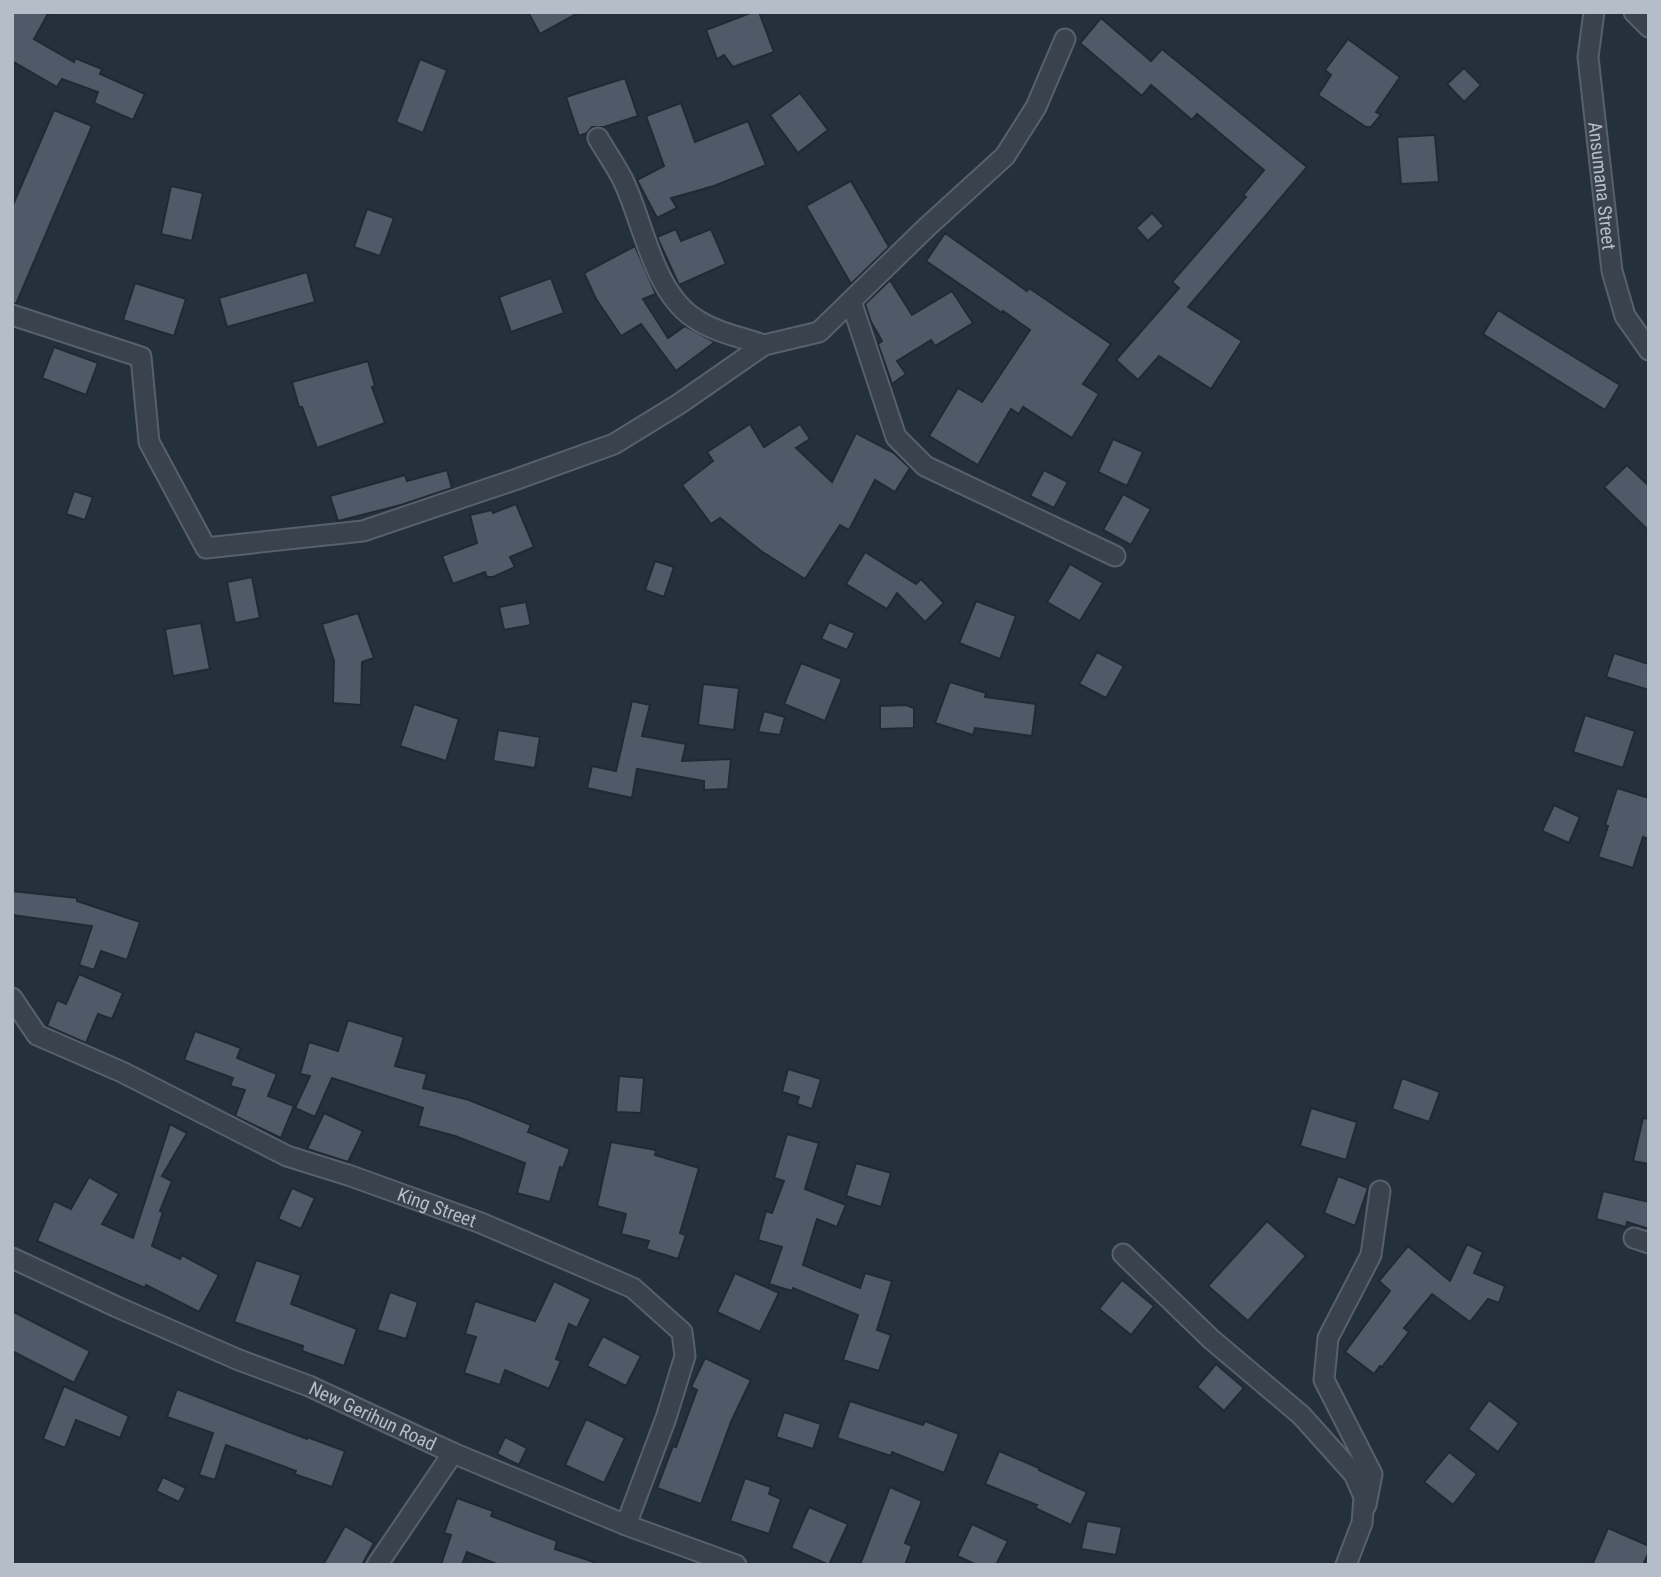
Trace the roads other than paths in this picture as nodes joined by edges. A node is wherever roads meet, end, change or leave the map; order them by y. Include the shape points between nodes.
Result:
1 (1594, 12) edge
2 (1634, 12) edge
3 (1649, 27) edge
4 (1065, 39) dead end
5 (598, 138) dead end
6 (851, 301) junction
7 (12, 315) edge
8 (764, 345) junction
9 (1649, 351) edge
10 (1115, 556) dead end
11 (12, 998) edge
12 (1380, 1191) dead end
13 (1123, 1254) dead end
14 (12, 1258) edge
15 (453, 1453) junction
16 (1362, 1523) junction
17 (626, 1525) junction
18 (377, 1565) edge
19 (736, 1565) edge
20 (1346, 1565) edge

1 - 9 street, Ansumana Street via 1588,57 1612,271 1625,316
2 - 3 street
4 - 6 street via 1036,107 1006,156
5 - 8 street via 624,182 644,242 671,294 692,317
6 - 8 street via 819,332
6 - 10 street via 896,437 925,466
7 - 8 street via 141,357 149,442 206,548 363,531 614,444
11 - 17 street, King Street via 37,1035 122,1072 287,1156 481,1223 634,1288 682,1332 685,1356
12 - 16 street via 1371,1255 1328,1338 1324,1380 1372,1474
13 - 16 street via 1211,1339 1310,1424 1354,1474 1364,1497
14 - 15 street, New Gerihun Road
15 - 17 street, New Gerihun Road
15 - 18 street
16 - 20 street
17 - 19 street, New Gerihun Road

